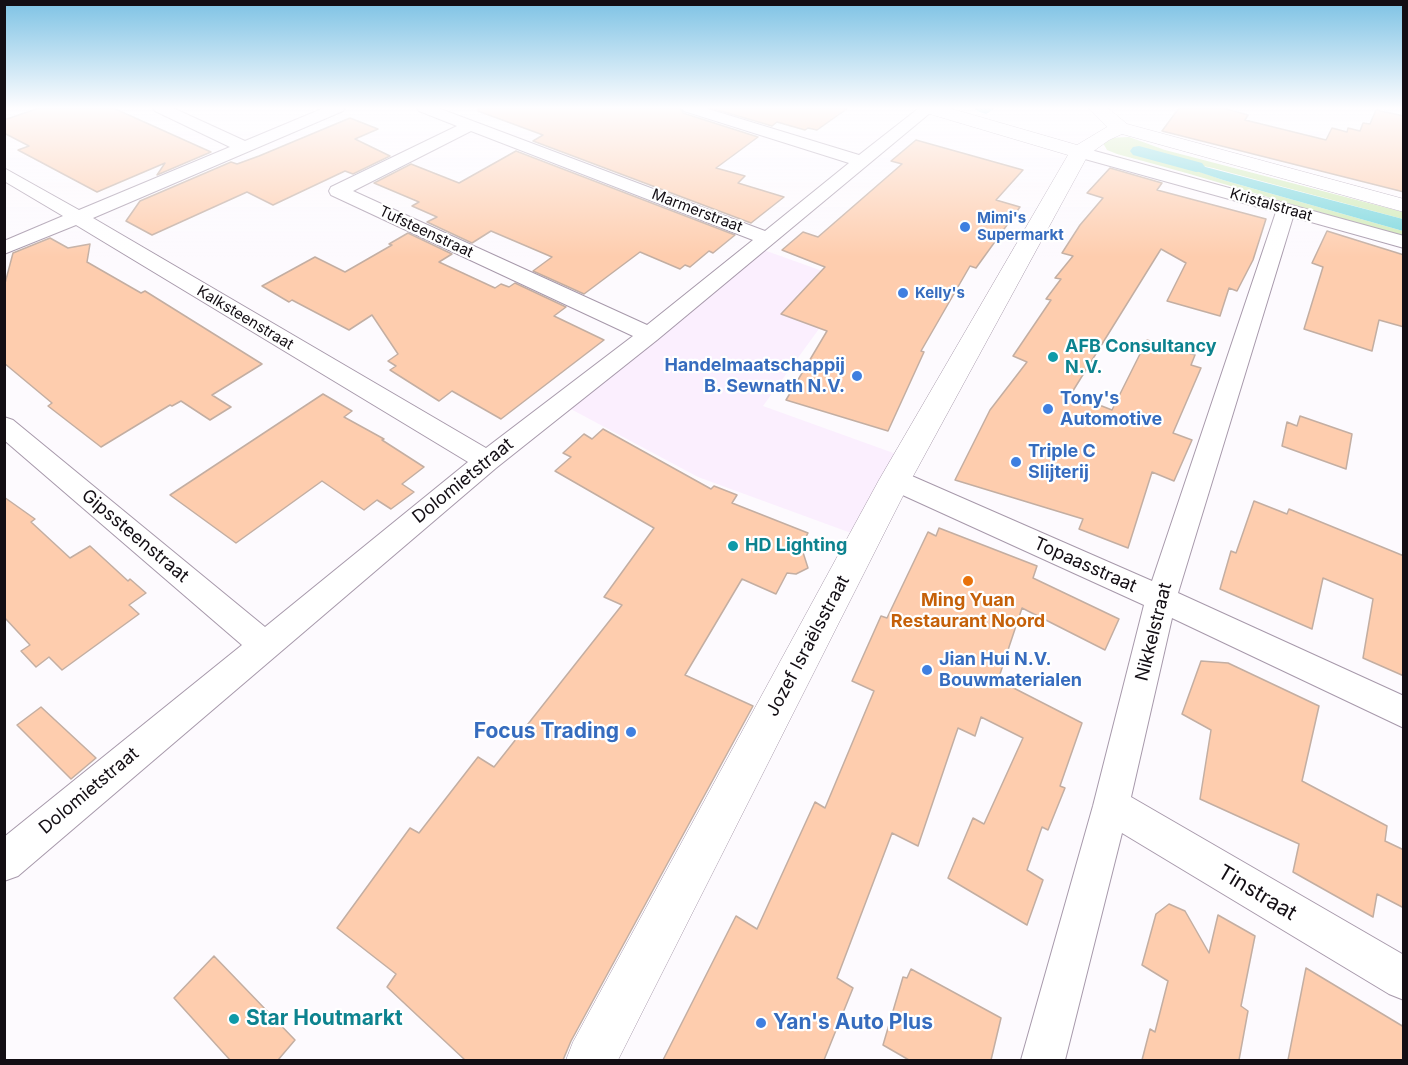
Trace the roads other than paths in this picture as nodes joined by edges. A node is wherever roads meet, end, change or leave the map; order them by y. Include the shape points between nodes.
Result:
1 (220, 158) edge
2 (405, 158) edge
3 (556, 158) edge
4 (849, 158) edge
5 (864, 158) edge
6 (1077, 158) edge
7 (1100, 158) edge
8 (1242, 158) edge
9 (860, 161) junction
10 (4, 173) edge
11 (1404, 206) edge
12 (1286, 210) junction
13 (76, 218) junction
14 (766, 238) junction
15 (1404, 242) edge
16 (4, 248) edge
17 (649, 335) junction
18 (4, 426) edge
19 (487, 461) junction
20 (895, 480) junction
21 (1161, 599) junction
22 (265, 646) junction
23 (1404, 713) edge
24 (1111, 806) junction
25 (4, 862) edge
26 (1404, 979) edge
27 (591, 1060) edge
28 (1042, 1060) edge

1 - 13 street
2 - 17 street, Tufsteenstraat via 338,191
3 - 14 street, Marmerstraat
4 - 9 street
5 - 9 street, Dolomietstraat
6 - 20 street, Jozef Israëlsstraat
7 - 12 street, Kristalstraat
8 - 11 street
9 - 14 street, Dolomietstraat
10 - 13 street, Kalksteenstraat
12 - 15 street, Kristalstraat
12 - 21 street, Nikkelstraat
13 - 16 street
13 - 19 street, Kalksteenstraat
14 - 17 street, Dolomietstraat
17 - 19 street, Dolomietstraat
18 - 22 street, Gipssteenstraat
19 - 22 street, Dolomietstraat
20 - 21 street, Topaasstraat
20 - 27 street, Jozef Israëlsstraat
21 - 23 street, Topaasstraat
21 - 24 street, Nikkelstraat
22 - 25 street, Dolomietstraat
24 - 26 street, Tinstraat
24 - 28 street, Nikkelstraat

